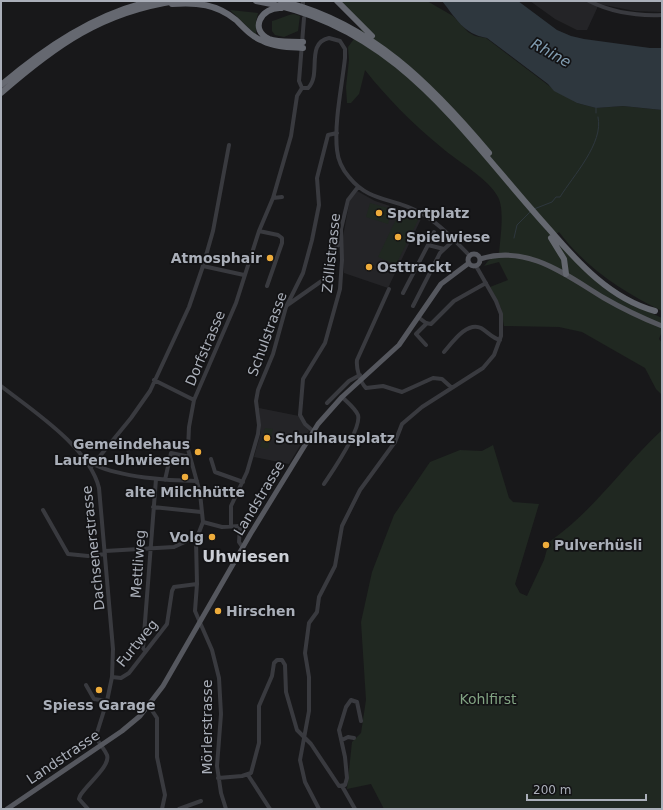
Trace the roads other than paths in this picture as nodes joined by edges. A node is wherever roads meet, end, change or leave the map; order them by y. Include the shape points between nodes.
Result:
1 (176, 1) edge
2 (256, 1) edge
3 (281, 1) edge
4 (337, 1) edge
5 (589, 1) edge
6 (153, 3) edge
7 (297, 10) junction
8 (662, 15) edge
9 (304, 18) dead end
10 (303, 45) junction
11 (391, 53) junction
12 (1, 85) edge
13 (302, 88) junction
14 (1, 93) edge
15 (336, 133) junction
16 (229, 145) dead end
17 (358, 188) junction
18 (282, 197) dead end
19 (273, 198) junction
20 (525, 199) junction
21 (542, 221) junction
22 (259, 231) junction
23 (434, 232) dead end
24 (455, 239) junction
25 (341, 242) junction
26 (428, 245) junction
27 (444, 249) junction
28 (470, 256) junction
29 (480, 258) junction
30 (469, 264) junction
31 (203, 266) junction
32 (476, 266) junction
33 (566, 271) junction
34 (244, 275) junction
35 (486, 283) junction
36 (267, 286) dead end
37 (389, 289) dead end
38 (403, 293) dead end
39 (413, 306) dead end
40 (286, 307) junction
41 (662, 313) edge
42 (418, 317) junction
43 (427, 323) junction
44 (662, 326) edge
45 (500, 340) junction
46 (426, 345) dead end
47 (444, 352) dead end
48 (360, 377) junction
49 (154, 380) junction
50 (1, 386) edge
51 (452, 388) junction
52 (342, 397) junction
53 (194, 400) junction
54 (327, 403) dead end
55 (313, 431) junction
56 (190, 457) junction
57 (211, 459) dead end
58 (93, 466) junction
59 (156, 478) junction
60 (165, 480) junction
61 (197, 481) junction
62 (243, 482) junction
63 (324, 484) dead end
64 (154, 507) junction
65 (43, 510) dead end
66 (201, 512) junction
67 (203, 522) junction
68 (231, 525) junction
69 (196, 540) junction
70 (150, 547) junction
71 (243, 548) junction
72 (105, 553) junction
73 (197, 584) junction
74 (200, 622) junction
75 (145, 651) junction
76 (112, 677) junction
77 (86, 685) dead end
78 (108, 700) junction
79 (149, 706) junction
80 (361, 721) dead end
81 (304, 736) junction
82 (354, 738) dead end
83 (342, 740) junction
84 (101, 746) junction
85 (248, 775) junction
86 (218, 778) junction
87 (342, 786) junction
88 (201, 801) dead end
89 (7, 809) edge
90 (88, 809) edge
91 (162, 809) edge
92 (179, 809) edge
93 (226, 809) edge
94 (270, 809) edge
95 (319, 809) edge
96 (355, 809) edge

1 - 6 highway
2 - 7 highway
3 - 11 highway via 338,20
4 - 11 highway
5 - 8 street via 615,10
6 - 10 highway via 210,6 228,14 264,42
6 - 12 highway via 112,13 74,31 39,54
6 - 14 highway via 78,34 42,58
7 - 10 highway via 268,10 262,16 259,26 266,37 275,41
7 - 20 highway via 350,32 408,73 450,114
9 - 10 street
10 - 13 street via 299,81
11 - 20 highway via 446,103
13 - 15 street via 311,85 316,52 320,43 330,38 339,40 344,46 345,58
13 - 19 street, Dorfstrasse via 297,96 291,136
15 - 17 street via 339,162
15 - 40 street, Schulstrasse via 328,135 317,178 319,205 312,240 302,273
16 - 31 street via 213,231
17 - 24 street via 370,195 419,212
17 - 25 street, Zöllistrasse via 348,202 341,229
18 - 19 street
19 - 22 street, Dorfstrasse
20 - 21 highway
20 - 21 highway
21 - 33 highway via 562,254
21 - 41 highway via 600,276 625,294
22 - 34 street, Dorfstrasse
22 - 36 street via 282,238
23 - 26 street
24 - 27 street
24 - 28 street
25 - 40 street via 333,250 323,280
25 - 55 street, Zöllistrasse via 342,274 338,297 325,343 303,379 300,415
26 - 27 street
26 - 38 street
27 - 39 street
28 - 29 main road via 476,254
28 - 30 main road
29 - 32 main road via 480,263
29 - 33 main road via 501,254 530,258
30 - 32 main road
30 - 42 main road, Landstrasse via 441,284
31 - 34 street
31 - 49 street via 189,307
32 - 35 street
33 - 44 main road via 622,308
34 - 53 street, Dorfstrasse via 236,303
35 - 43 street via 454,301 433,322
35 - 45 street via 501,314
37 - 48 street via 358,355 356,365
40 - 62 street, Schulstrasse via 273,354 258,390 258,434
42 - 43 street
42 - 48 main road, Landstrasse via 395,348
43 - 46 street via 416,334
45 - 47 street via 480,328 470,328
45 - 51 street via 494,355 483,368
48 - 51 street via 366,388 383,386 402,392 433,378 442,379
48 - 52 main road, Landstrasse
48 - 54 street via 340,389
49 - 53 street
49 - 58 street via 146,398
50 - 58 street, Dachsenerstrasse via 49,423
51 - 81 street via 406,420 395,442 360,490 342,526 335,566 321,593 317,612 307,629 305,653 309,677 309,711
52 - 55 main road, Landstrasse
52 - 63 street via 356,412 358,422 340,460
53 - 56 street, Dorfstrasse via 188,433
55 - 71 main road, Landstrasse
56 - 60 street via 172,453
56 - 61 street, Dorfstrasse
57 - 62 street via 215,472
58 - 59 street
58 - 72 street, Dachsenerstrasse via 100,493
59 - 60 street
59 - 64 street, Mettliweg
60 - 61 street
61 - 66 street, Dorfstrasse
62 - 68 street, Schulstrasse via 231,506
64 - 66 street
64 - 70 street, Mettliweg
65 - 72 street via 68,554 88,556
66 - 67 street, Dorfstrasse
67 - 68 street via 222,527
67 - 69 street
68 - 71 street via 240,526 239,542
69 - 70 street via 189,540 174,547
69 - 73 street
70 - 72 street
70 - 75 street, Mettliweg via 143,648
71 - 74 main road, Landstrasse
72 - 76 street, Dachsenerstrasse via 112,625
73 - 74 street via 195,611
73 - 75 street, Furtweg via 174,586 167,624
74 - 79 main road, Landstrasse
74 - 86 street, Mörlerstrasse via 212,650 219,678 221,701
75 - 76 street, Furtweg via 126,676
76 - 78 street, Dachsenerstrasse
77 - 78 street via 94,699
78 - 84 street, Dachsenerstrasse via 96,736
79 - 84 main road, Landstrasse via 127,727
79 - 91 street via 157,718 157,757 165,795
80 - 83 street via 357,702 350,700 339,728
81 - 85 street via 297,730 287,698 284,663 278,660 274,663 272,676 259,706 259,743 254,767
81 - 87 street via 336,784
81 - 95 street via 300,766
82 - 83 street
83 - 87 street via 348,778
84 - 89 main road, Landstrasse
84 - 90 street, Dachsenerstrasse via 107,755 107,763 79,799
85 - 86 street
85 - 94 street
86 - 93 street, Mörlerstrasse
87 - 96 street
88 - 92 street

